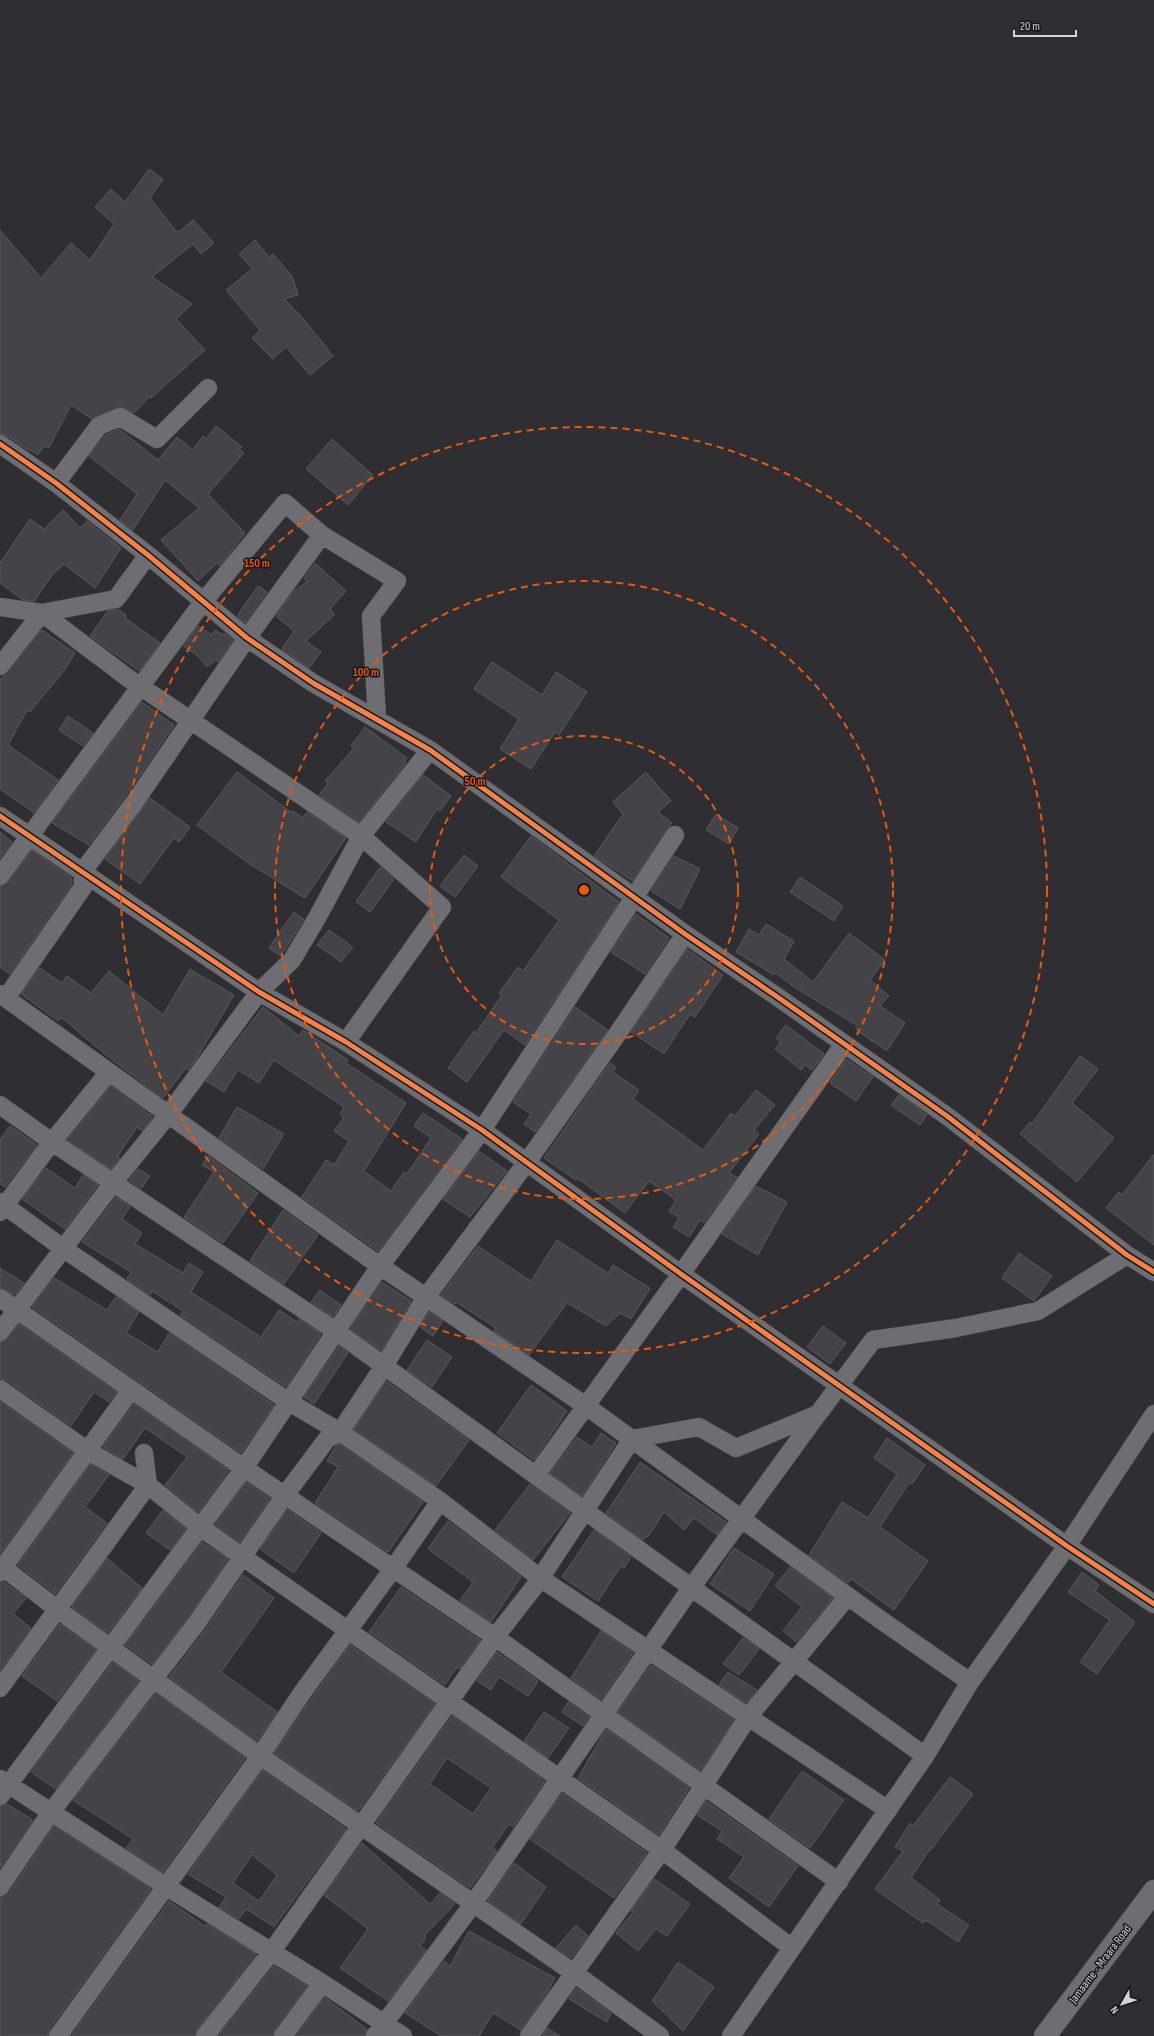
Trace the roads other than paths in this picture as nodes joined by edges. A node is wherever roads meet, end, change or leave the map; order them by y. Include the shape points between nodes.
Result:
1 (208, 388) dead end
2 (0, 444) edge
3 (56, 483) junction
4 (322, 535) junction
5 (148, 555) junction
6 (203, 602) junction
7 (0, 607) edge
8 (42, 613) junction
9 (247, 638) junction
10 (0, 666) edge
11 (141, 687) junction
12 (377, 718) junction
13 (191, 720) junction
14 (430, 750) junction
15 (0, 816) edge
16 (31, 835) junction
17 (675, 835) dead end
18 (361, 836) junction
19 (83, 871) junction
20 (0, 876) edge
21 (634, 898) junction
22 (684, 934) junction
23 (259, 992) junction
24 (3, 996) edge
25 (346, 1042) junction
26 (844, 1044) junction
27 (109, 1072) junction
28 (0, 1105) edge
29 (168, 1115) junction
30 (482, 1130) junction
31 (52, 1142) junction
32 (527, 1162) junction
33 (113, 1183) junction
34 (2, 1206) edge
35 (64, 1249) junction
36 (1127, 1255) junction
37 (380, 1266) junction
38 (1154, 1272) edge
39 (681, 1274) junction
40 (426, 1297) junction
41 (0, 1298) edge
42 (17, 1310) junction
43 (0, 1332) edge
44 (337, 1332) junction
45 (384, 1366) junction
46 (840, 1386) junction
47 (0, 1390) edge
48 (131, 1390) junction
49 (289, 1402) junction
50 (586, 1406) junction
51 (818, 1414) junction
52 (1154, 1414) edge
53 (340, 1432) junction
54 (632, 1439) junction
55 (88, 1451) junction
56 (144, 1453) dead end
57 (244, 1468) junction
58 (536, 1475) junction
59 (148, 1485) junction
60 (285, 1496) junction
61 (440, 1501) junction
62 (585, 1510) junction
63 (741, 1518) junction
64 (200, 1527) junction
65 (1067, 1546) junction
66 (243, 1556) junction
67 (1, 1568) edge
68 (393, 1569) junction
69 (540, 1578) junction
70 (691, 1588) junction
71 (848, 1596) junction
72 (1154, 1604) edge
73 (56, 1609) junction
74 (348, 1630) junction
75 (495, 1637) junction
76 (112, 1647) junction
77 (648, 1650) junction
78 (794, 1662) junction
79 (154, 1678) junction
80 (970, 1682) junction
81 (0, 1688) edge
82 (449, 1702) junction
83 (603, 1714) junction
84 (748, 1717) junction
85 (260, 1756) junction
86 (925, 1756) junction
87 (560, 1779) junction
88 (702, 1785) junction
89 (3, 1787) edge
90 (888, 1810) junction
91 (51, 1812) junction
92 (362, 1825) junction
93 (662, 1850) junction
94 (839, 1882) junction
95 (0, 1887) edge
96 (167, 1887) junction
97 (1154, 1891) edge
98 (473, 1904) junction
99 (792, 1948) junction
100 (272, 1951) junction
101 (574, 1973) junction
102 (322, 1983) junction
103 (379, 2030) edge
104 (58, 2036) edge
105 (205, 2036) edge
106 (283, 2036) edge
107 (402, 2036) edge
108 (529, 2036) edge
109 (660, 2036) edge
110 (731, 2036) edge
111 (1045, 2036) edge

1 - 3 street via 157,439 120,417 99,426
2 - 3 street
3 - 5 street
4 - 6 street via 285,503
4 - 9 street
4 - 12 street via 397,581 371,616
5 - 6 street
5 - 8 street via 116,599
6 - 9 street
6 - 11 street
7 - 8 street
8 - 10 street
8 - 11 street
9 - 12 street via 313,683
9 - 13 street
11 - 13 street
11 - 16 street
12 - 14 street
13 - 18 street
13 - 19 street
14 - 18 street
14 - 21 street
15 - 16 street
16 - 19 street
16 - 20 street
17 - 21 street
18 - 23 street via 292,960
18 - 25 street via 442,907
19 - 23 street
19 - 24 street via 83,887
21 - 22 street
21 - 30 street
22 - 26 street
22 - 32 street
23 - 25 street
23 - 29 street
24 - 27 street
25 - 30 street
26 - 36 street via 947,1116
26 - 39 street
27 - 29 street
27 - 31 street
28 - 31 street
29 - 33 street
29 - 37 street
30 - 32 street
30 - 37 street
31 - 33 street
31 - 34 street
32 - 39 street
32 - 40 street
33 - 35 street
33 - 44 street
34 - 35 street
35 - 42 street
35 - 49 street
36 - 38 street
36 - 46 street via 1038,1311 956,1328 873,1340
37 - 40 street
37 - 44 street
39 - 46 street
39 - 50 street
40 - 45 street
40 - 50 street
41 - 42 street
42 - 43 street
42 - 48 street
44 - 45 street
44 - 49 street
45 - 53 street
45 - 58 street
46 - 51 street
46 - 65 street
47 - 55 street
48 - 55 street
48 - 57 street
49 - 53 street
49 - 57 street
50 - 54 street
50 - 58 street
51 - 54 street via 736,1448 699,1427
51 - 63 street
52 - 65 street
53 - 60 street via 327,1439
53 - 61 street
54 - 62 street
54 - 63 street
55 - 59 street
55 - 67 street
56 - 59 street
57 - 60 street
57 - 64 street
58 - 62 street
59 - 64 street
59 - 73 street
60 - 66 street
60 - 68 street
61 - 68 street
61 - 69 street
62 - 69 street
62 - 70 street
63 - 70 street
63 - 71 street
64 - 66 street
64 - 76 street
65 - 72 street
65 - 80 street
66 - 74 street
66 - 79 street via 196,1624
67 - 73 street
68 - 74 street
68 - 75 street
69 - 75 street
69 - 77 street
70 - 77 street
70 - 78 street
71 - 78 street
71 - 80 street
73 - 76 street
73 - 81 street
74 - 82 street
74 - 85 street
75 - 82 street
75 - 83 street
76 - 79 street
76 - 89 street
77 - 83 street
77 - 84 street
78 - 84 street
78 - 86 street
79 - 85 street
79 - 91 street
80 - 86 street
82 - 87 street
82 - 92 street
83 - 87 street
83 - 88 street
84 - 88 street
84 - 90 street
85 - 92 street
85 - 96 street
86 - 90 street
87 - 93 street
87 - 98 street
88 - 93 street
88 - 94 street
89 - 91 street
90 - 94 street
91 - 95 street
91 - 96 street
92 - 98 street
92 - 100 street
93 - 99 street
93 - 101 street
94 - 99 street
96 - 100 street
96 - 104 street
97 - 111 street, Jamaame - Mraara Road
98 - 101 street
98 - 103 street
99 - 110 street
100 - 102 street
100 - 105 street
101 - 108 street
101 - 109 street
102 - 103 street
102 - 106 street
103 - 107 street

